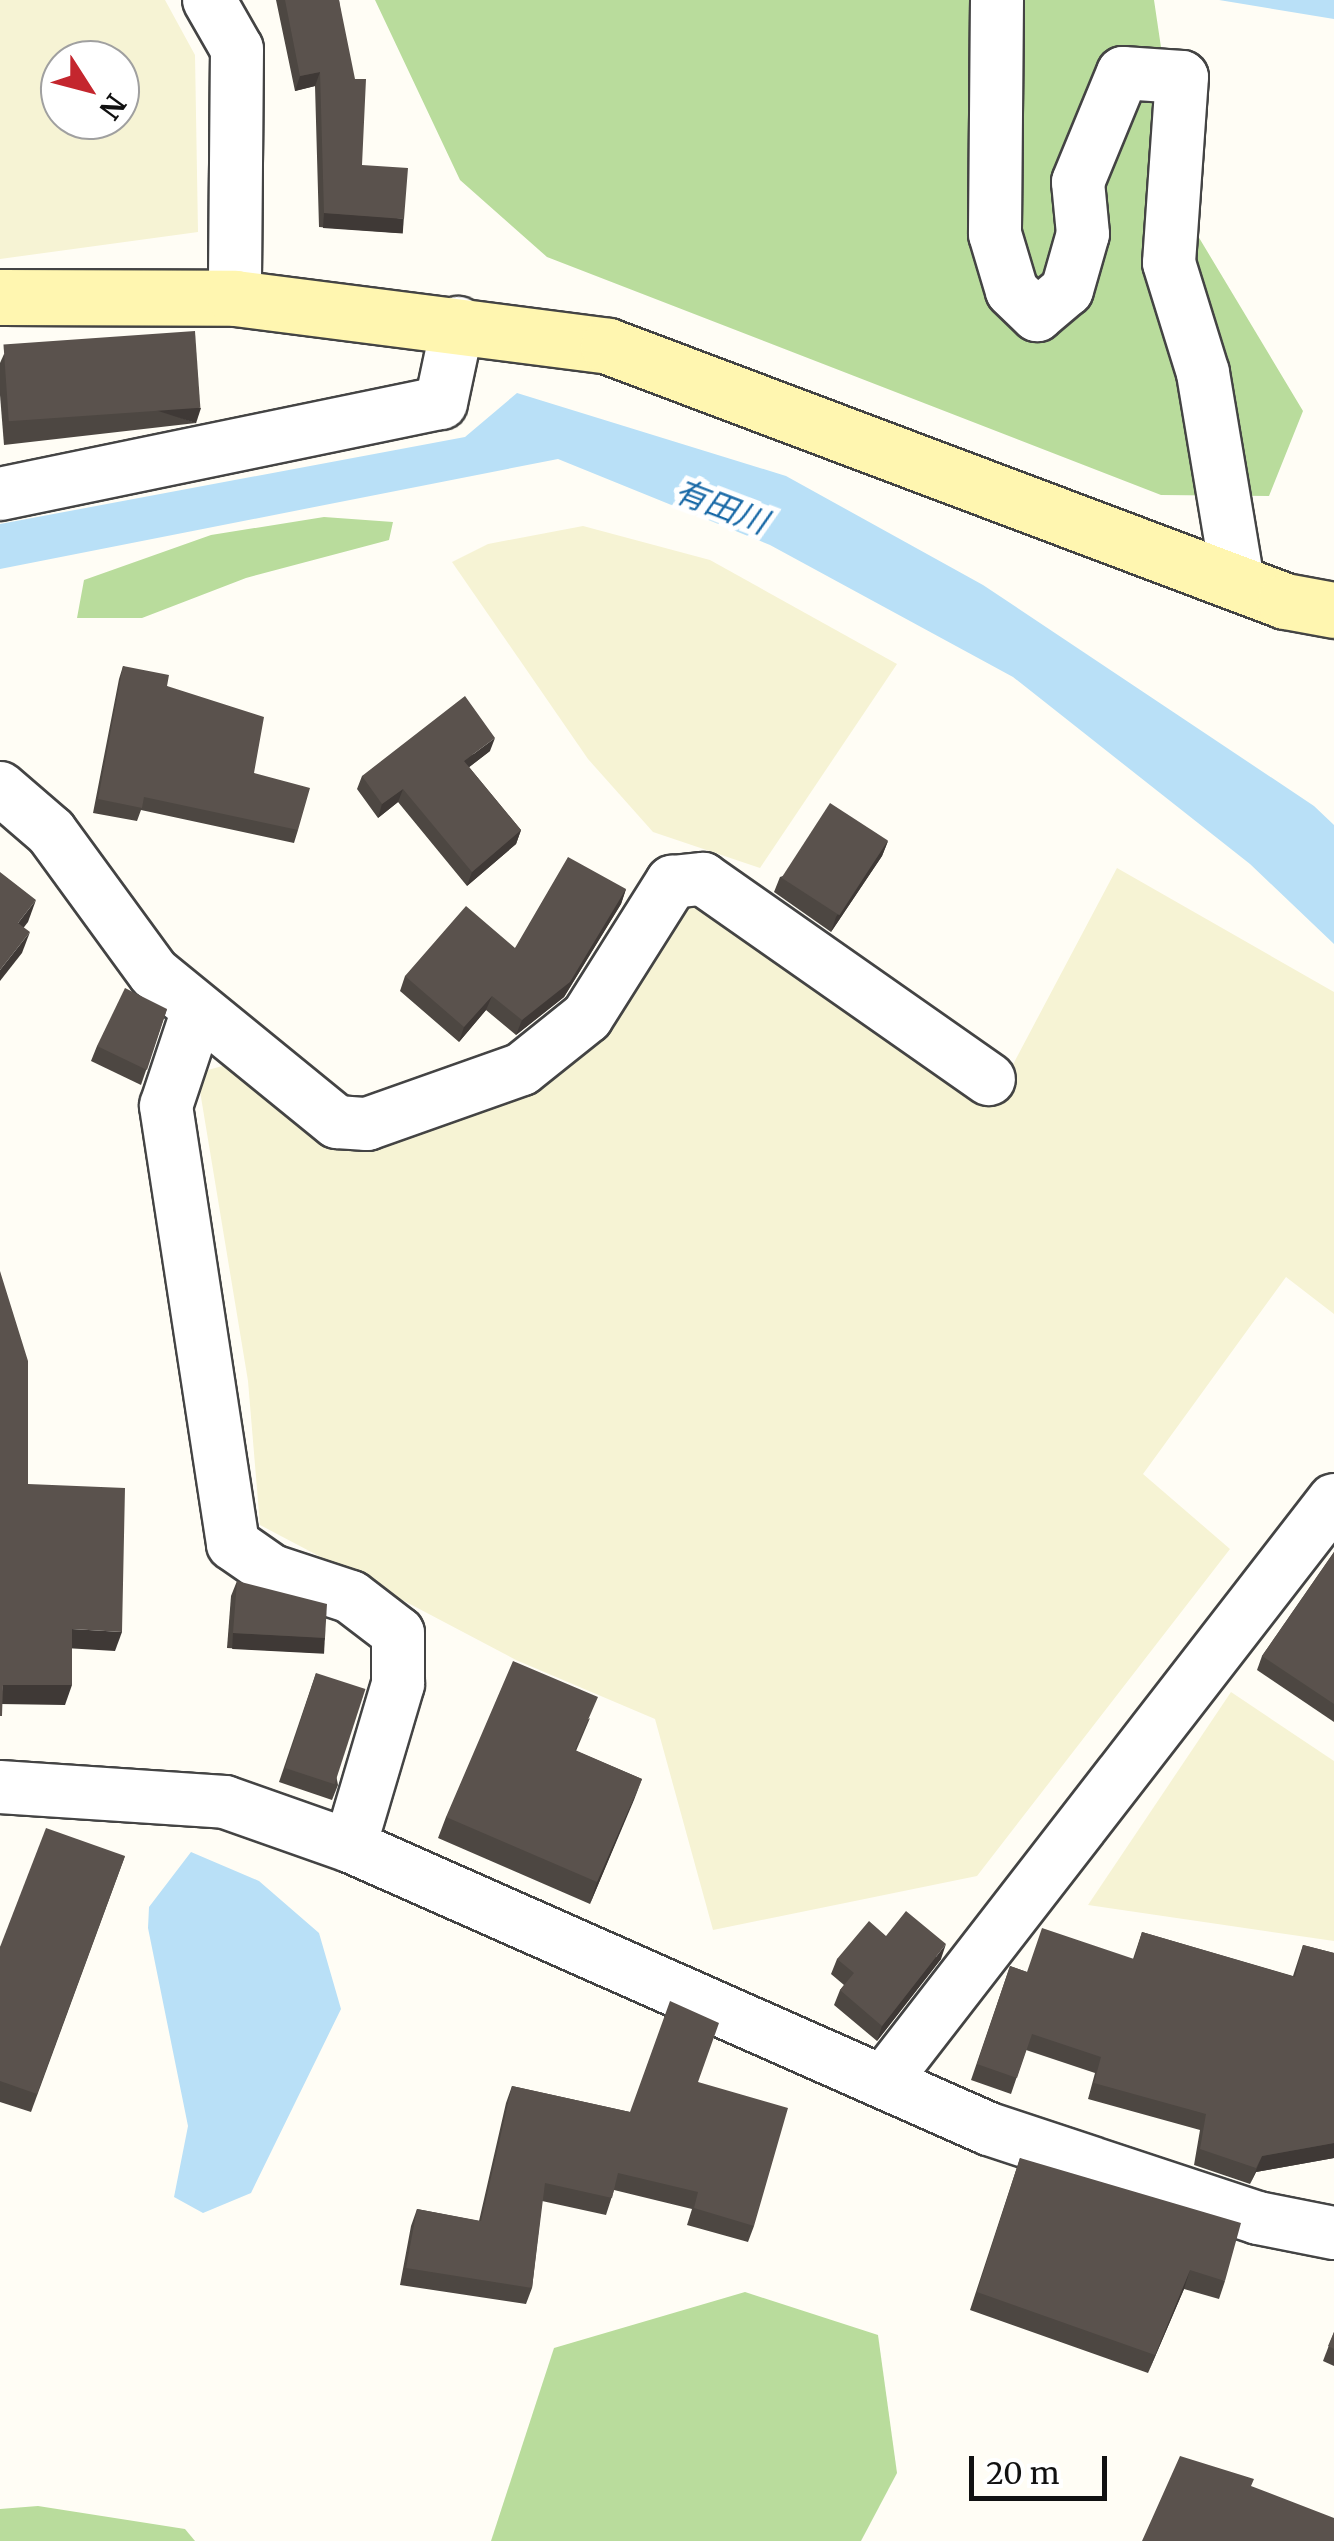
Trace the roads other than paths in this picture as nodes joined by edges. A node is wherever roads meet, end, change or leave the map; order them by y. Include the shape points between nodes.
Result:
1 (209, 0) edge
2 (997, 0) edge
3 (0, 296) edge
4 (236, 298) junction
5 (458, 322) junction
6 (0, 494) edge
7 (1238, 583) junction
8 (1334, 610) edge
9 (0, 788) edge
10 (197, 1013) junction
11 (989, 1079) dead end
12 (1334, 1500) edge
13 (0, 1787) edge
14 (350, 1846) junction
15 (884, 2081) junction
16 (1334, 2232) edge

1 - 4 street via 237,49
2 - 7 street via 995,234 1012,291 1036,315 1066,290 1084,234 1078,182 1123,73 1182,77 1169,263 1203,373
3 - 4 street
4 - 5 street
5 - 6 street via 441,403
5 - 7 street via 608,346 685,371
7 - 8 street
9 - 10 street via 51,832 154,974
10 - 11 street via 337,1122 367,1124 522,1069 587,1017 672,882 704,878
10 - 14 street via 166,1106 233,1544 272,1571 351,1596 398,1634 398,1684
12 - 15 street
13 - 14 street via 225,1802
14 - 15 street
15 - 16 street via 1007,2134 1258,2218

